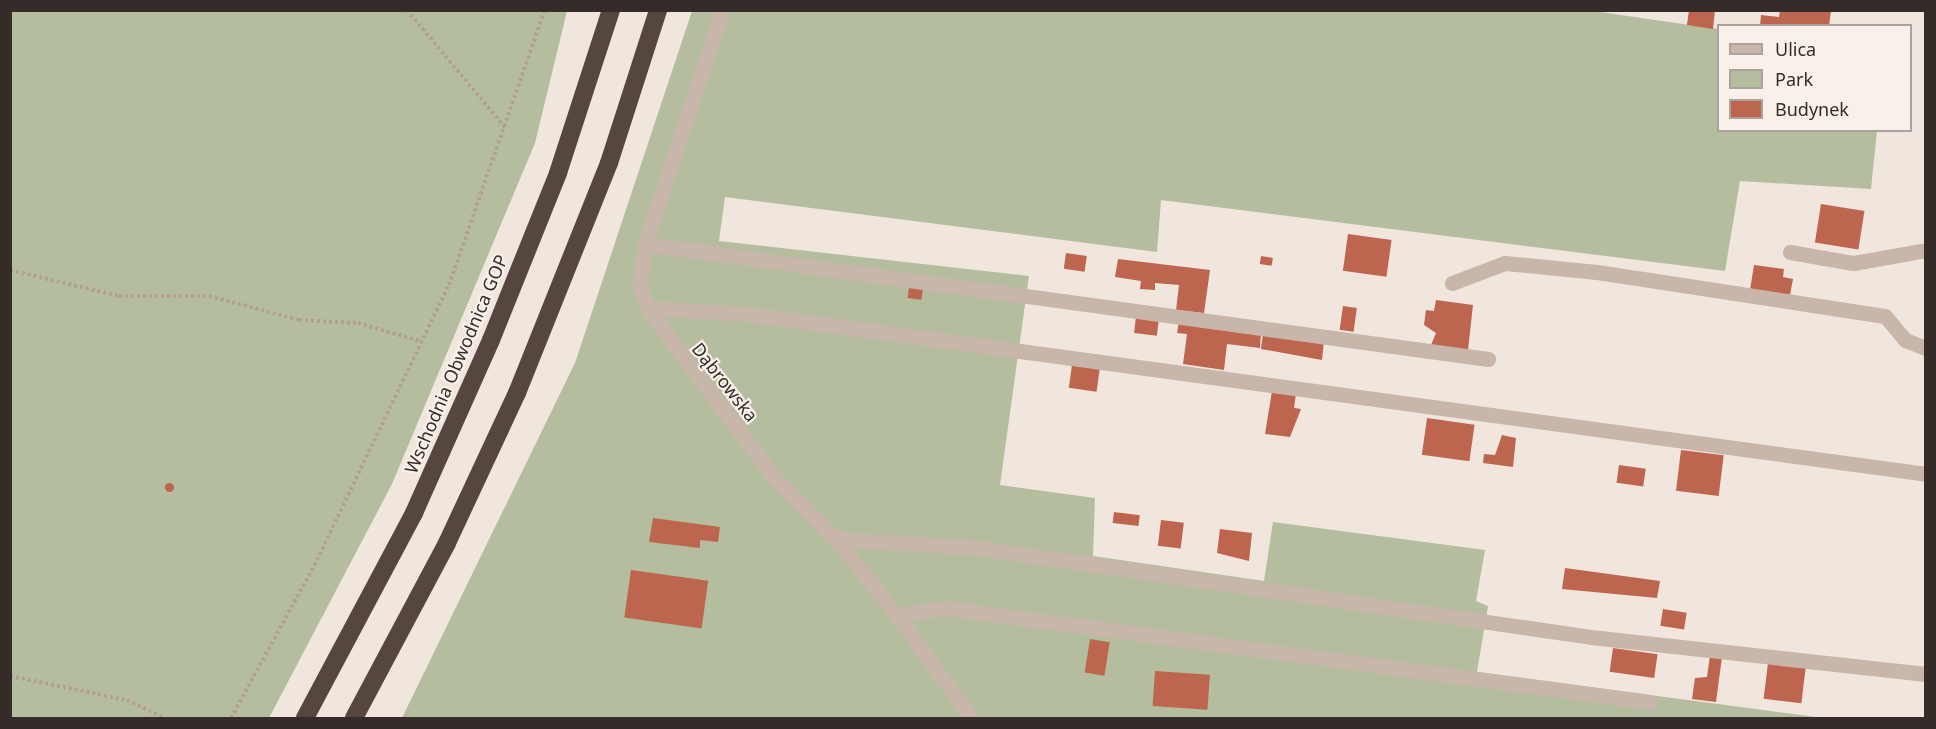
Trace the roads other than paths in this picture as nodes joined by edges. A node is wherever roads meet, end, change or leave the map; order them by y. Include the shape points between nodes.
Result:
1 (611, 10) edge
2 (658, 10) edge
3 (722, 10) edge
4 (645, 244) junction
5 (1926, 250) edge
6 (1790, 252) dead end
7 (1452, 283) dead end
8 (647, 308) junction
9 (1926, 348) edge
10 (1488, 358) dead end
11 (1926, 474) edge
12 (836, 538) junction
13 (897, 615) junction
14 (1926, 674) edge
15 (1650, 702) dead end
16 (305, 718) edge
17 (354, 718) edge
18 (971, 718) edge

1 - 16 highway, Wschodnia Obwodnica GOP via 558,174 491,340 414,513
2 - 17 highway via 609,163 517,393 447,543
3 - 4 lane, Dąbrowska
4 - 8 lane, Dąbrowska via 640,286
4 - 10 lane
5 - 6 lane via 1853,263
7 - 9 lane via 1505,264 1597,272 1885,316 1905,340
8 - 11 lane via 748,314
8 - 12 lane, Dąbrowska via 773,476
12 - 13 lane, Dąbrowska
12 - 14 lane via 978,548 1591,637
13 - 15 lane via 945,608
13 - 18 lane, Dąbrowska

